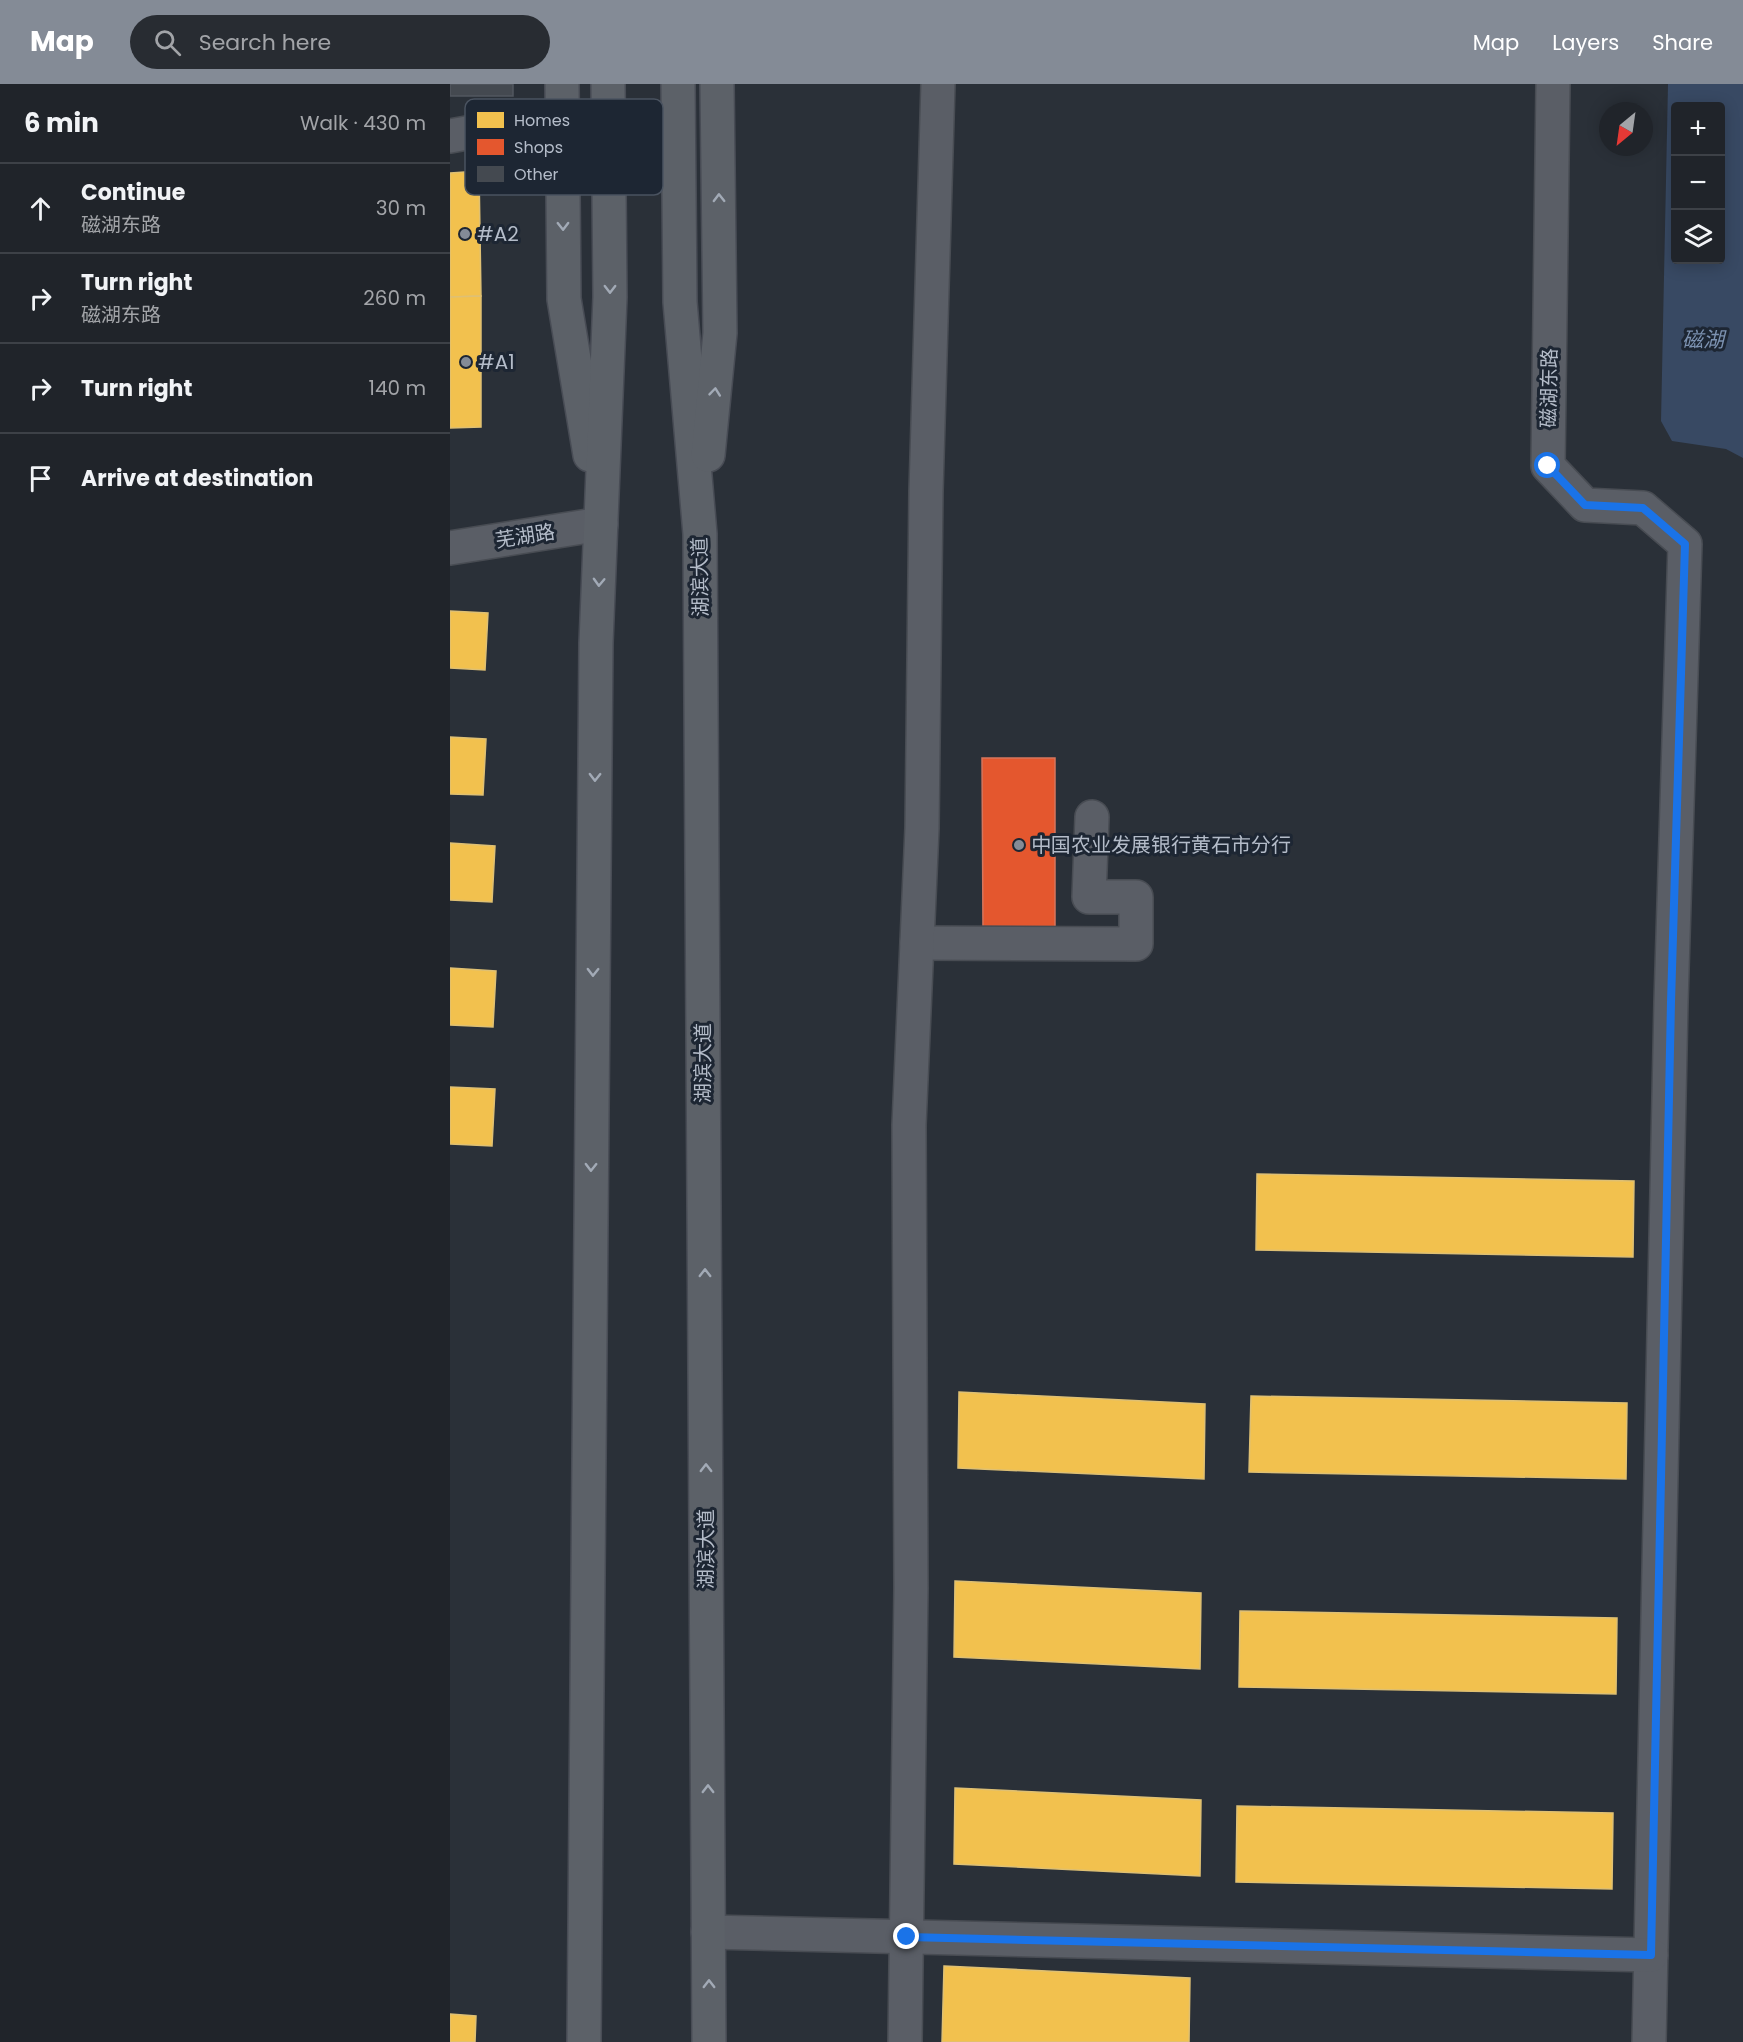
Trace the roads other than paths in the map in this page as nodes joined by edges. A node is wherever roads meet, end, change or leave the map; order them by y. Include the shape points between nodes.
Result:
1 (608, 84) edge
2 (678, 84) edge
3 (717, 84) edge
4 (938, 84) edge
5 (1553, 84) edge
6 (608, 99) edge
7 (465, 133) edge
8 (450, 136) edge
9 (563, 195) edge
10 (609, 195) edge
11 (601, 524) junction
12 (700, 534) junction
13 (450, 548) edge
14 (1092, 817) dead end
15 (917, 943) junction
16 (708, 1932) junction
17 (907, 1937) junction
18 (1651, 1955) junction
19 (584, 2042) edge
20 (709, 2042) edge
21 (905, 2042) edge
22 (1649, 2042) edge

1 -> 6 main road
2 - 12 main road, 湖滨大道 via 680,302
12 -> 3 main road via 720,333
4 - 15 street
5 - 18 street, 磁湖东路 via 1548,466 1585,505 1643,508 1685,544
7 - 8 street
9 -> 11 main road via 564,299
10 -> 11 main road via 610,297
11 - 13 street, 芜湖路
11 -> 19 main road via 596,643
16 -> 12 main road, 湖滨大道
14 - 15 street via 1089,897 1136,897 1136,944
15 - 17 street via 909,1125 911,1599
16 - 17 street
20 -> 16 main road, 湖滨大道
17 - 18 street
17 - 21 street
18 - 22 street, 磁湖东路

